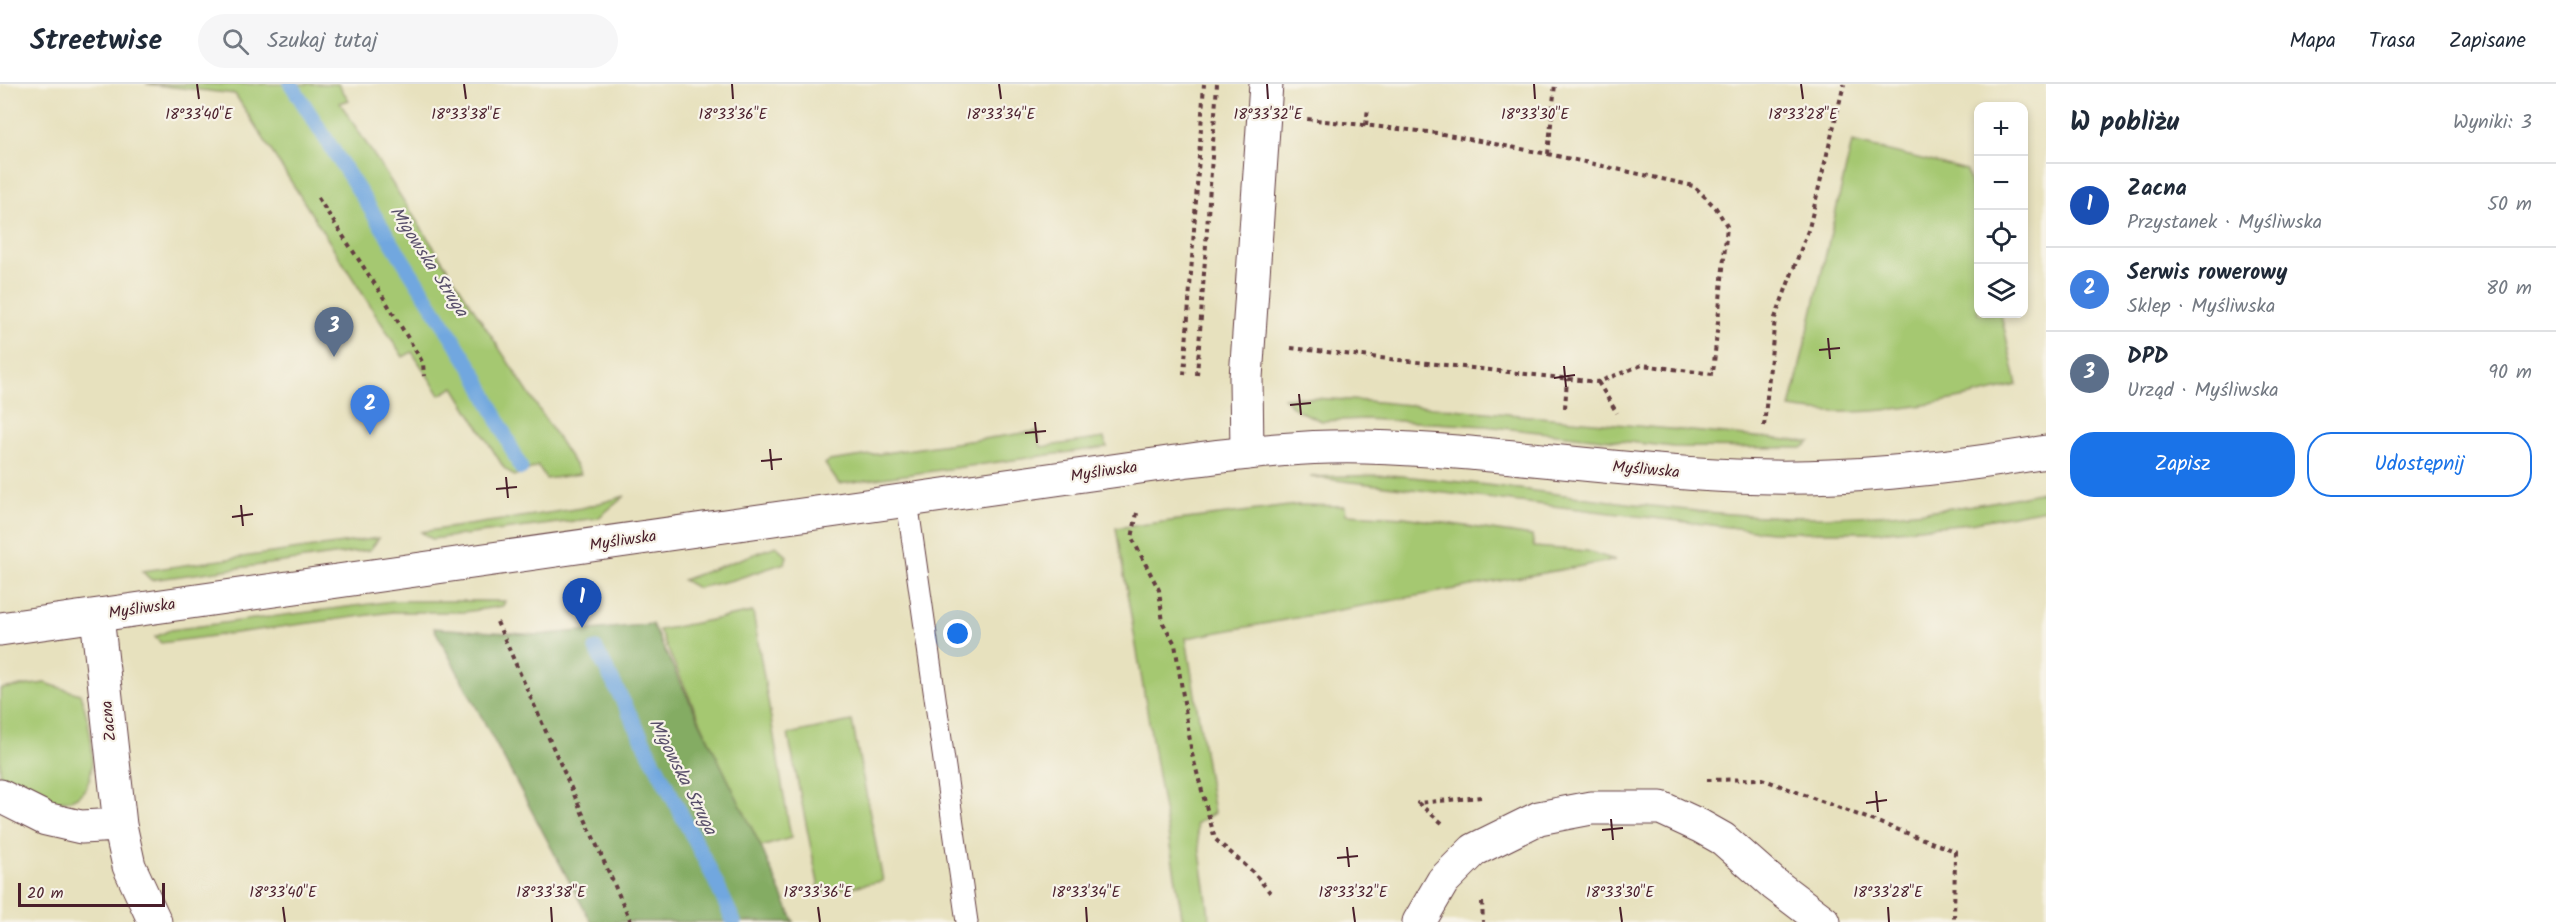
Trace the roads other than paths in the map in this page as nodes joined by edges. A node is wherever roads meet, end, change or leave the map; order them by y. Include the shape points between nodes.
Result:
1 (1266, 84) edge
2 (1246, 453) junction
3 (2046, 453) edge
4 (908, 501) junction
5 (97, 616) junction
6 (0, 629) edge
7 (0, 796) edge
8 (120, 825) junction
9 (155, 922) edge
10 (967, 922) edge
11 (1419, 922) edge
12 (1824, 922) edge

1 - 2 street via 1246,378
2 - 3 street, Myśliwska via 1301,448 1432,449 1672,473 1805,477 1897,472
2 - 4 street, Myśliwska
4 - 5 street, Myśliwska
4 - 10 lane
5 - 6 street, Myśliwska
5 - 8 street, Zacna
7 - 8 street via 46,819 81,827
8 - 9 street, Zacna via 129,866
11 - 12 street via 1443,881 1474,850 1539,818 1591,808 1661,808 1700,826 1723,839

